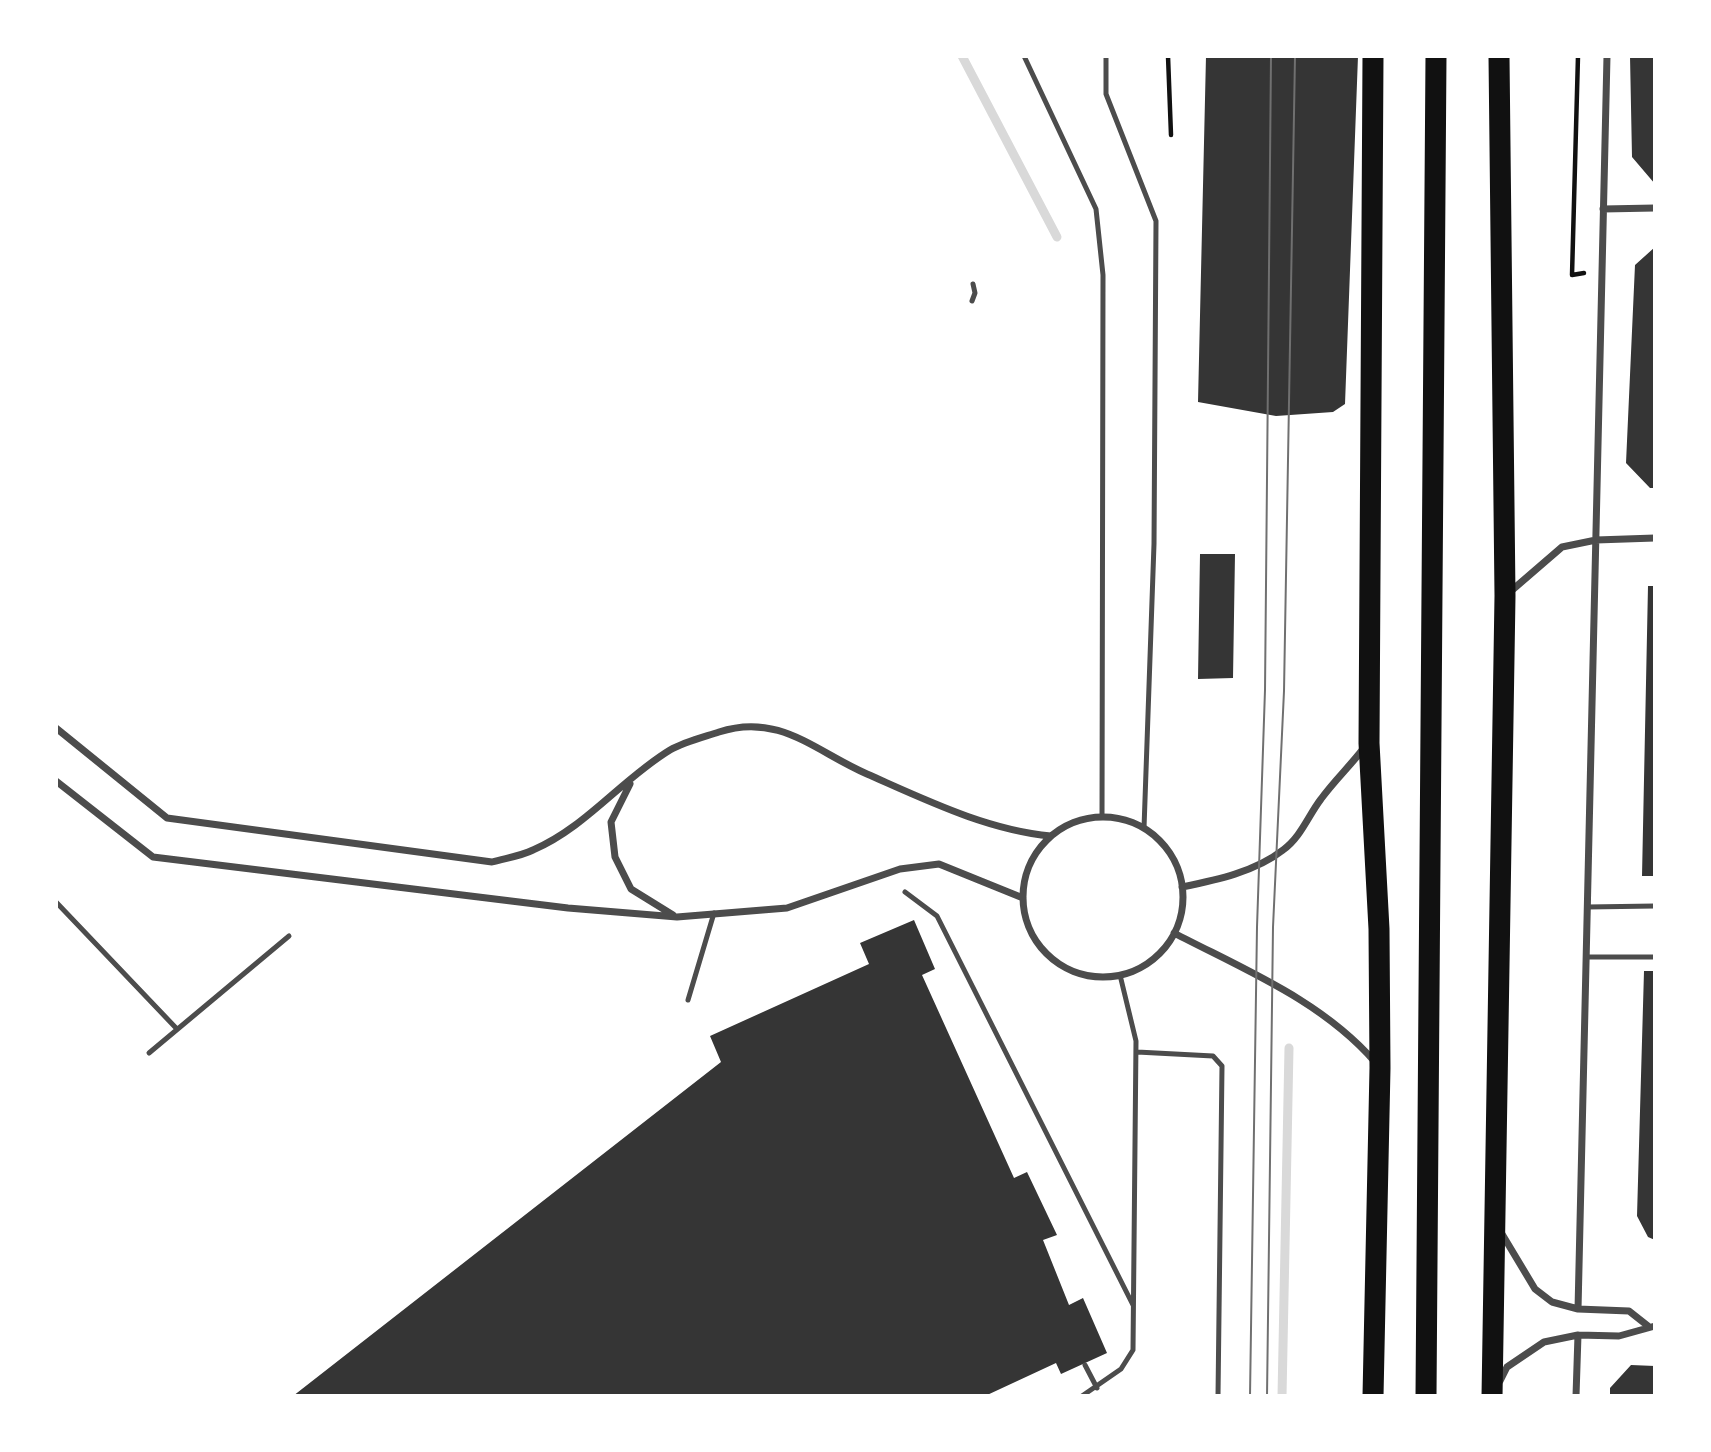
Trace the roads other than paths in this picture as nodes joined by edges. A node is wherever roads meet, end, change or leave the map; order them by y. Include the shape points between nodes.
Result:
1 (1024, 56) edge
2 (1105, 56) edge
3 (1373, 56) edge
4 (1436, 56) edge
5 (1499, 56) edge
6 (1607, 56) edge
7 (1655, 208) edge
8 (1603, 209) junction
9 (973, 284) dead end
10 (972, 301) dead end
11 (1655, 538) edge
12 (1596, 540) junction
13 (1505, 596) junction
14 (56, 728) edge
15 (1368, 743) junction
16 (56, 781) edge
17 (631, 782) junction
18 (1102, 817) junction
19 (1144, 828) junction
20 (1051, 836) junction
21 (1182, 887) junction
22 (905, 892) dead end
23 (1023, 898) junction
24 (56, 902) edge
25 (1655, 906) edge
26 (1587, 907) junction
27 (714, 913) junction
28 (677, 917) junction
29 (1174, 933) junction
30 (289, 936) dead end
31 (1586, 957) junction
32 (1655, 957) edge
33 (1120, 975) junction
34 (688, 1000) dead end
35 (176, 1028) junction
36 (1137, 1052) junction
37 (149, 1053) dead end
38 (1380, 1068) junction
39 (1494, 1220) junction
40 (1133, 1306) junction
41 (1578, 1309) junction
42 (1652, 1326) edge
43 (1578, 1335) junction
44 (1085, 1365) dead end
45 (1097, 1388) junction
46 (1082, 1396) edge
47 (1218, 1396) edge
48 (1373, 1396) edge
49 (1426, 1396) edge
50 (1492, 1396) edge
51 (1576, 1396) edge

1 - 18 lane via 1096,209 1103,275
2 - 19 lane via 1106,94 1156,221 1154,544
3 - 15 highway
4 - 49 highway
5 - 13 highway
6 - 8 street
7 - 8 street
8 - 12 street
9 - 10 lane
11 - 12 street
12 - 13 street via 1562,547
12 - 26 street
13 - 39 highway
14 - 17 street via 167,818 492,862 534,850
15 - 21 street via 1284,850 1261,864
15 - 38 highway via 1379,929
16 - 28 street via 153,857
17 - 20 street via 671,750 723,731 757,726 797,735 863,772 974,818 1018,833
17 - 28 street via 611,821 615,857 631,889
18 - 19 street via 1124,819
18 - 20 street via 1075,822
19 - 21 street via 1163,843 1176,863
20 - 23 street via 1035,853
21 - 29 street via 1181,918
22 - 40 lane via 937,916
23 - 27 street via 939,864 900,869 787,908
23 - 33 street via 1026,921 1053,960 1073,971
24 - 35 lane
25 - 26 lane
26 - 31 street
27 - 28 street
27 - 34 lane
29 - 33 street via 1161,952
29 - 38 street via 1302,1000 1345,1032
30 - 35 lane
31 - 32 lane
31 - 41 street
33 - 36 lane
35 - 37 lane
36 - 40 lane
36 - 47 lane via 1213,1056 1222,1066
38 - 48 highway
39 - 41 street via 1535,1289 1552,1302
39 - 50 highway
40 - 45 lane via 1133,1350 1121,1370
41 - 42 street via 1629,1311
42 - 43 street via 1619,1336
43 - 50 street via 1544,1342 1526,1352 1507,1367
43 - 51 street
44 - 45 lane
45 - 46 lane

